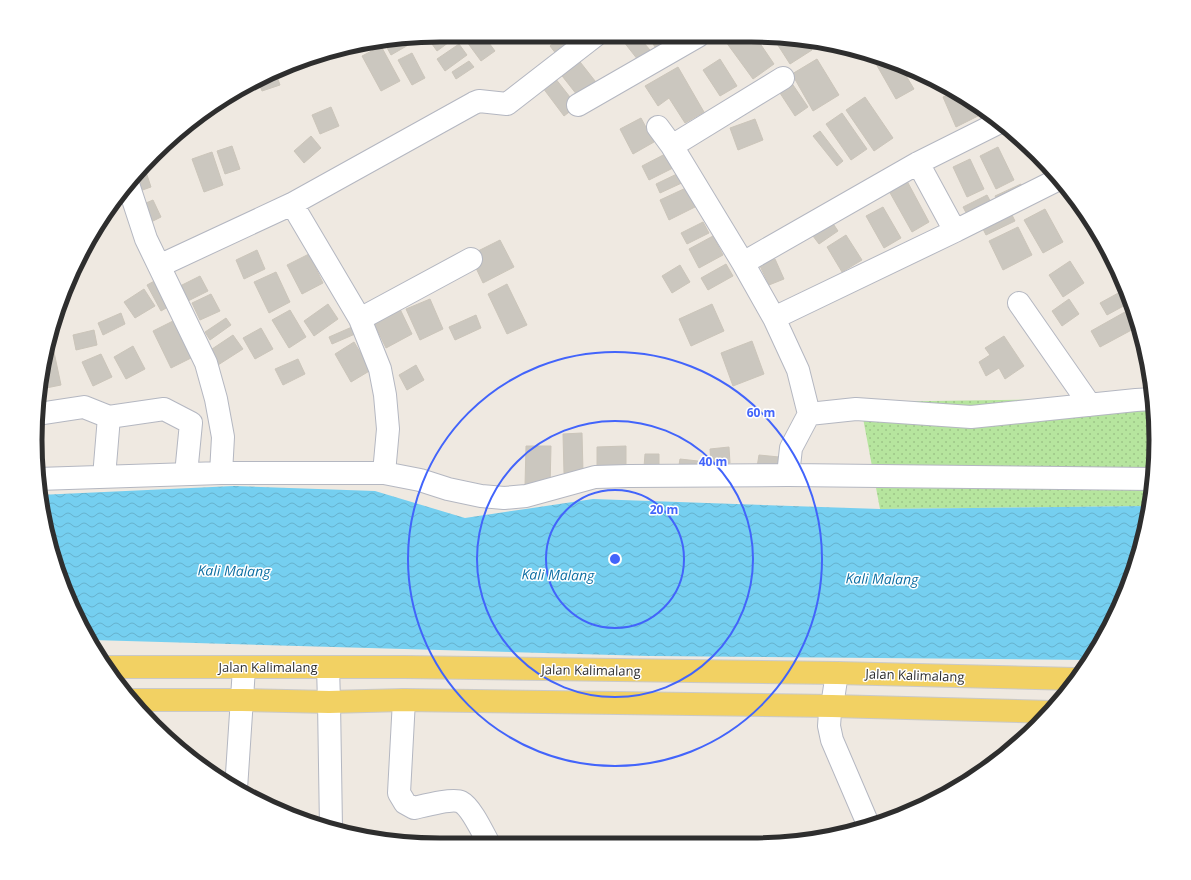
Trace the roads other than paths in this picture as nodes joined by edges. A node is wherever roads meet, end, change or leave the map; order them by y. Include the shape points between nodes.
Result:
1 (587, 42) edge
2 (688, 42) edge
3 (783, 78) dead end
4 (578, 106) dead end
5 (994, 125) edge
6 (658, 127) dead end
7 (672, 146) junction
8 (918, 163) junction
9 (1053, 182) dead end
10 (130, 191) edge
11 (292, 204) junction
12 (955, 231) junction
13 (471, 259) dead end
14 (743, 263) junction
15 (159, 266) junction
16 (1019, 303) dead end
17 (774, 318) junction
18 (360, 319) junction
19 (1147, 399) edge
20 (1090, 404) junction
21 (43, 413) edge
22 (809, 414) junction
23 (109, 417) junction
24 (191, 423) junction
25 (223, 437) junction
26 (221, 472) junction
27 (384, 473) junction
28 (186, 474) junction
29 (788, 475) junction
30 (104, 477) junction
31 (44, 479) edge
32 (1147, 479) edge
33 (113, 667) edge
34 (328, 667) junction
35 (244, 668) junction
36 (837, 673) junction
37 (1036, 678) junction
38 (1069, 679) edge
39 (139, 700) edge
40 (242, 700) junction
41 (404, 700) junction
42 (329, 702) junction
43 (832, 706) junction
44 (1043, 710) edge
45 (1041, 712) edge
46 (236, 782) edge
47 (866, 820) edge
48 (331, 822) edge
49 (486, 838) edge

1 - 11 street via 508,104 474,102
2 - 4 street
3 - 7 street
5 - 8 street
6 - 7 street
7 - 14 street
8 - 12 street
8 - 14 street
9 - 12 street
10 - 15 street via 146,239
11 - 15 street
11 - 18 street
12 - 17 street
13 - 18 street
14 - 17 street
15 - 25 street via 206,363
16 - 20 street
17 - 22 street via 798,370
18 - 27 street via 380,368 385,395 388,429
19 - 20 street
20 - 22 street via 971,417 856,409
21 - 23 street via 84,407
22 - 29 street via 791,448
23 - 24 street via 164,409
23 - 30 street
24 - 25 street
24 - 28 street
25 - 26 street
26 - 27 street
26 - 28 street
27 - 29 street via 481,496 504,498 526,496 595,477
28 - 30 street
29 - 32 street
30 - 31 street
33 - 35 main road, Jalan Kalimalang
34 - 35 main road, Jalan Kalimalang
34 - 36 main road, Jalan Kalimalang
34 - 42 street
35 - 40 street
36 - 37 main road, Jalan Kalimalang
36 - 43 street
37 - 38 main road, Jalan Kalimalang
37 - 44 main road
39 - 40 main road
40 - 42 main road
40 - 46 street
41 - 42 main road
41 - 43 main road
41 - 49 street via 399,793 405,803 414,808 460,801 468,808
42 - 48 street
43 - 45 main road
43 - 47 street via 829,726 832,740

